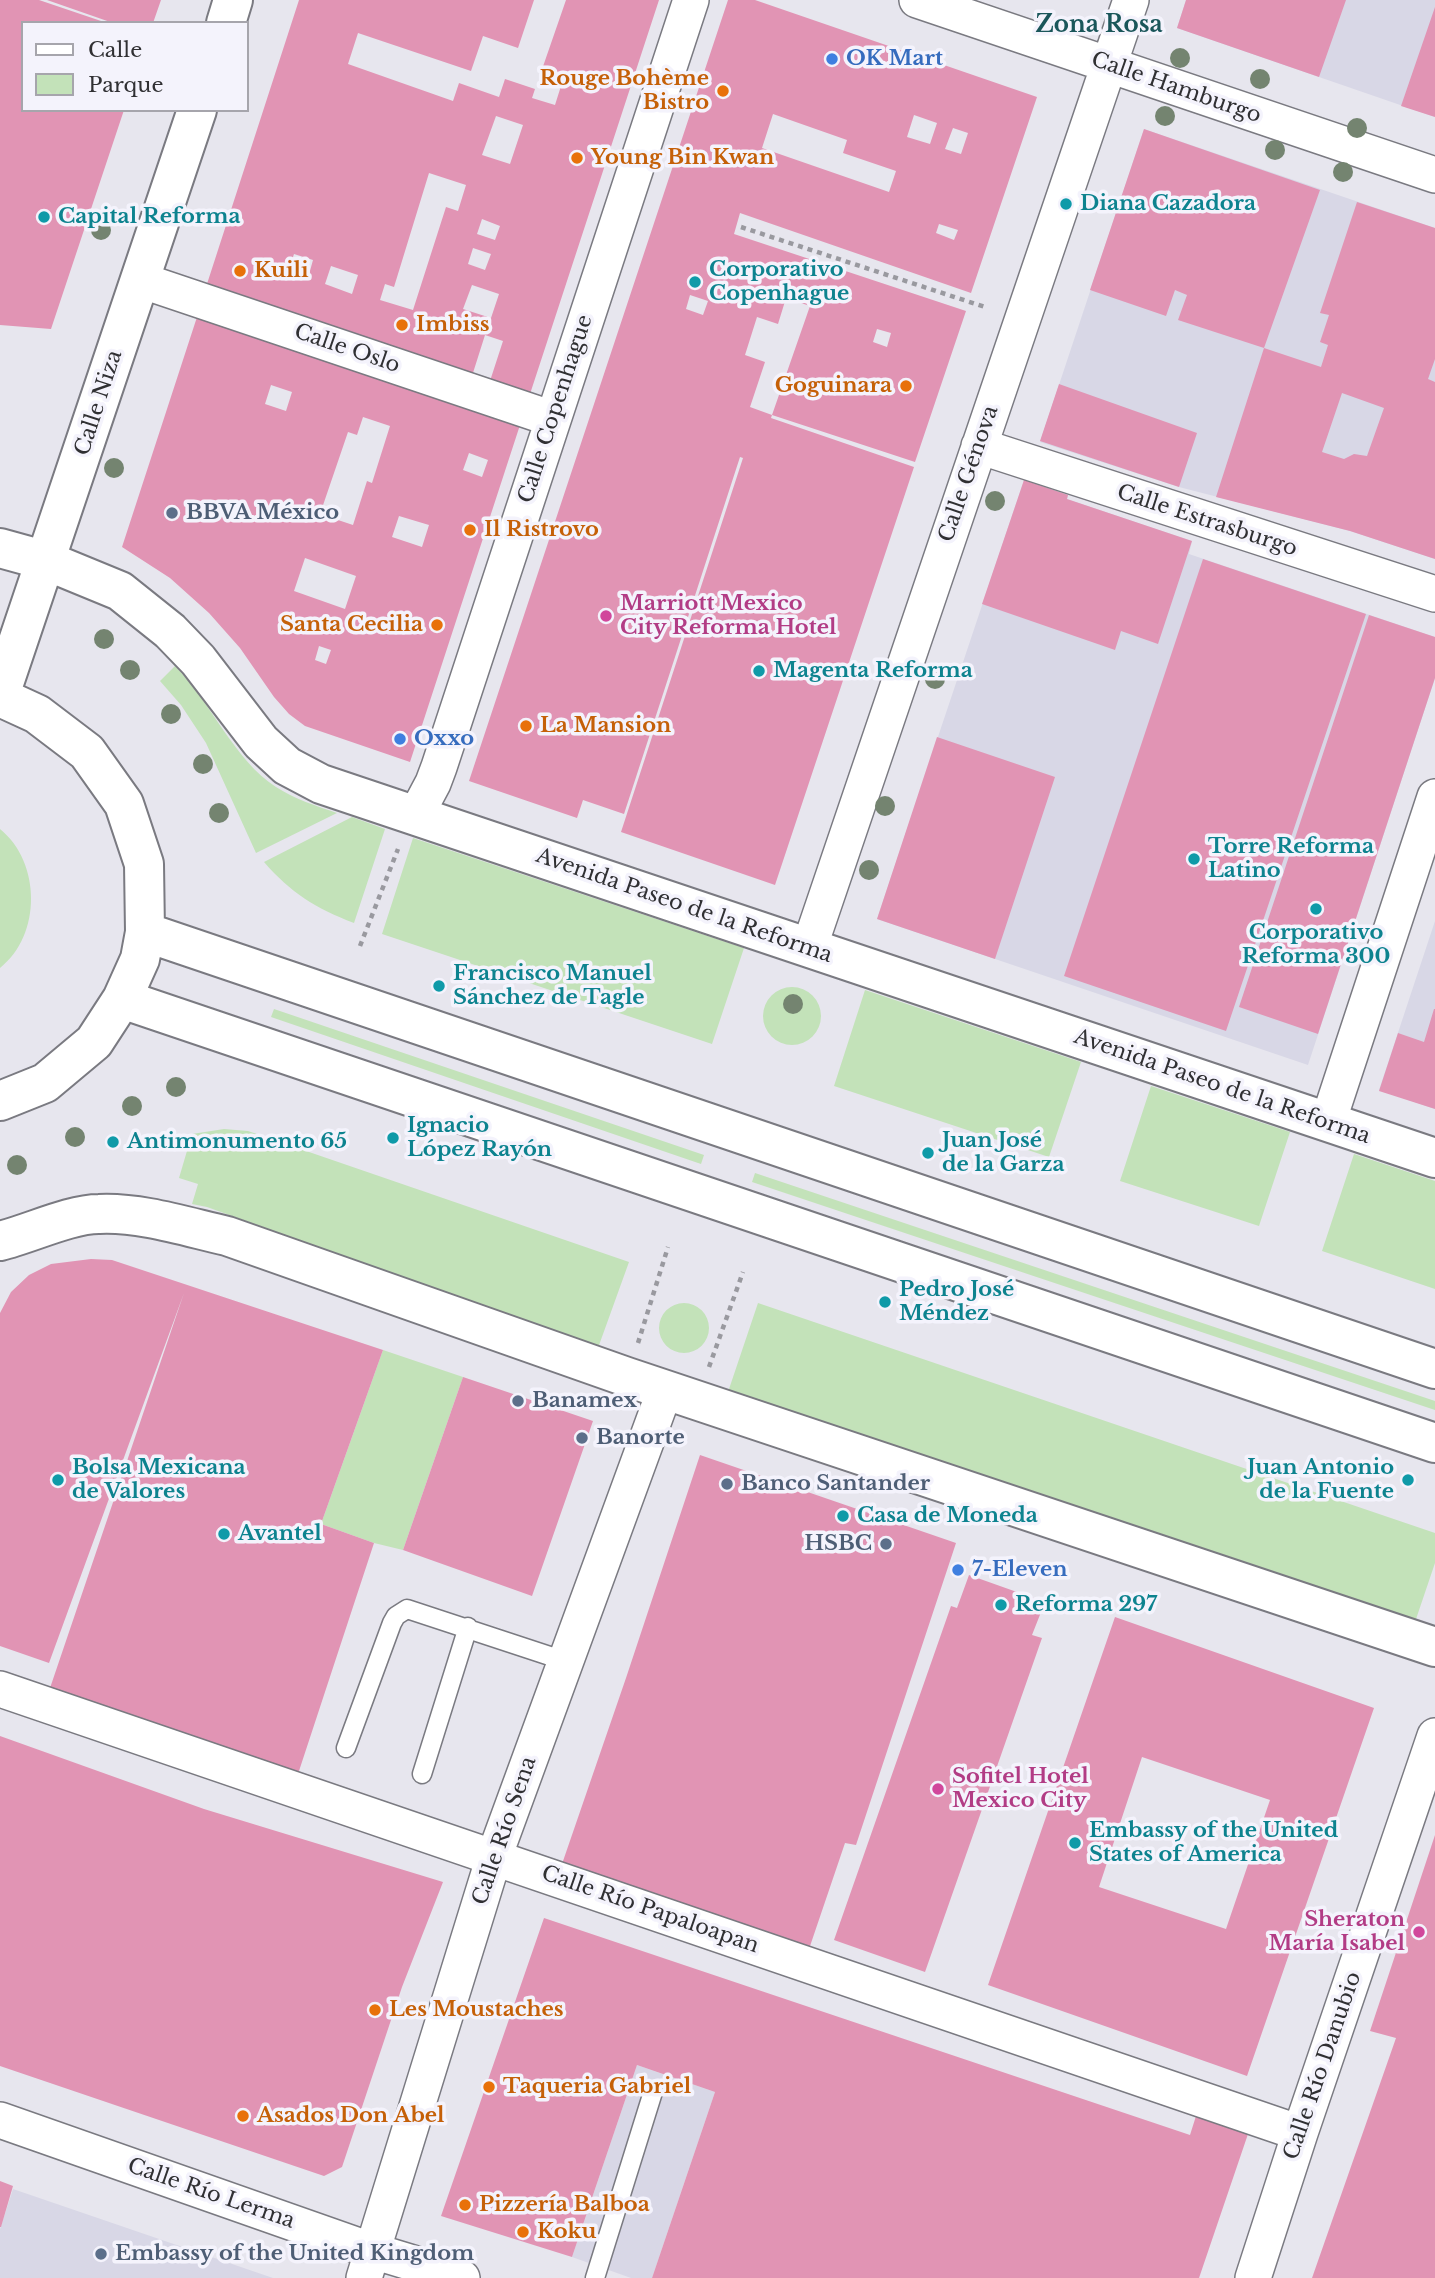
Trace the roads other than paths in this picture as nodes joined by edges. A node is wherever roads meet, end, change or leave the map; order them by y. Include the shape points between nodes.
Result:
1 (233, 0) edge
2 (691, 0) edge
3 (917, 0) edge
4 (1131, 0) edge
5 (227, 21) edge
6 (1108, 66) junction
7 (196, 112) edge
8 (1435, 175) edge
9 (140, 279) junction
10 (553, 419) junction
11 (979, 446) junction
12 (0, 548) edge
13 (47, 561) junction
14 (1435, 594) edge
15 (0, 696) edge
16 (1435, 797) edge
17 (416, 815) junction
18 (145, 932) junction
19 (809, 947) junction
20 (122, 999) junction
21 (0, 1101) edge
22 (1328, 1122) junction
23 (1435, 1158) edge
24 (0, 1241) edge
25 (1435, 1368) edge
26 (681, 1395) junction
27 (1435, 1443) edge
28 (468, 1628) junction
29 (1435, 1647) edge
30 (565, 1661) junction
31 (0, 1689) edge
32 (1435, 1736) edge
33 (346, 1748) dead end
34 (422, 1774) dead end
35 (494, 1857) junction
36 (653, 2092) dead end
37 (0, 2120) edge
38 (1300, 2133) junction
39 (369, 2264) edge
40 (462, 2278) edge
41 (595, 2278) edge
42 (1253, 2278) edge

1 - 5 street
2 - 10 street, Calle Copenhague
3 - 6 street, Calle Hamburgo
4 - 6 street, Calle Génova
6 - 8 street, Calle Hamburgo
6 - 11 street, Calle Génova
7 - 9 street, Calle Niza
9 - 10 street, Calle Oslo
9 - 13 street, Calle Niza
10 - 17 street, Calle Copenhague via 433,783
11 - 14 street, Calle Estrasburgo
11 - 19 street, Calle Génova
12 - 13 street, Avenida Paseo de la Reforma
13 - 15 street, Calle Niza
13 - 17 street, Avenida Paseo de la Reforma via 120,591 155,618 198,660 261,742 287,766 321,784
15 - 18 street via 37,714 87,752 124,804 144,864
16 - 22 street
17 - 19 street, Avenida Paseo de la Reforma
18 - 20 street via 140,959
18 - 25 street
19 - 22 street, Avenida Paseo de la Reforma
20 - 21 street via 94,1042 65,1067 45,1083
20 - 27 street
22 - 23 street, Avenida Paseo de la Reforma
24 - 26 street via 98,1213 159,1220 228,1236
26 - 29 street
26 - 30 street, Calle Río Sena
28 - 30 lane
28 - 33 lane via 414,1609 396,1616
28 - 34 lane
30 - 35 street, Calle Río Sena
31 - 35 street, Calle Río Papaloapan
32 - 38 street, Calle Río Danubio
35 - 38 street, Calle Río Papaloapan
35 - 39 street, Calle Río Sena
36 - 41 lane
37 - 39 street, Calle Río Lerma
38 - 42 street, Calle Río Danubio
39 - 40 street, Calle Río Lerma

